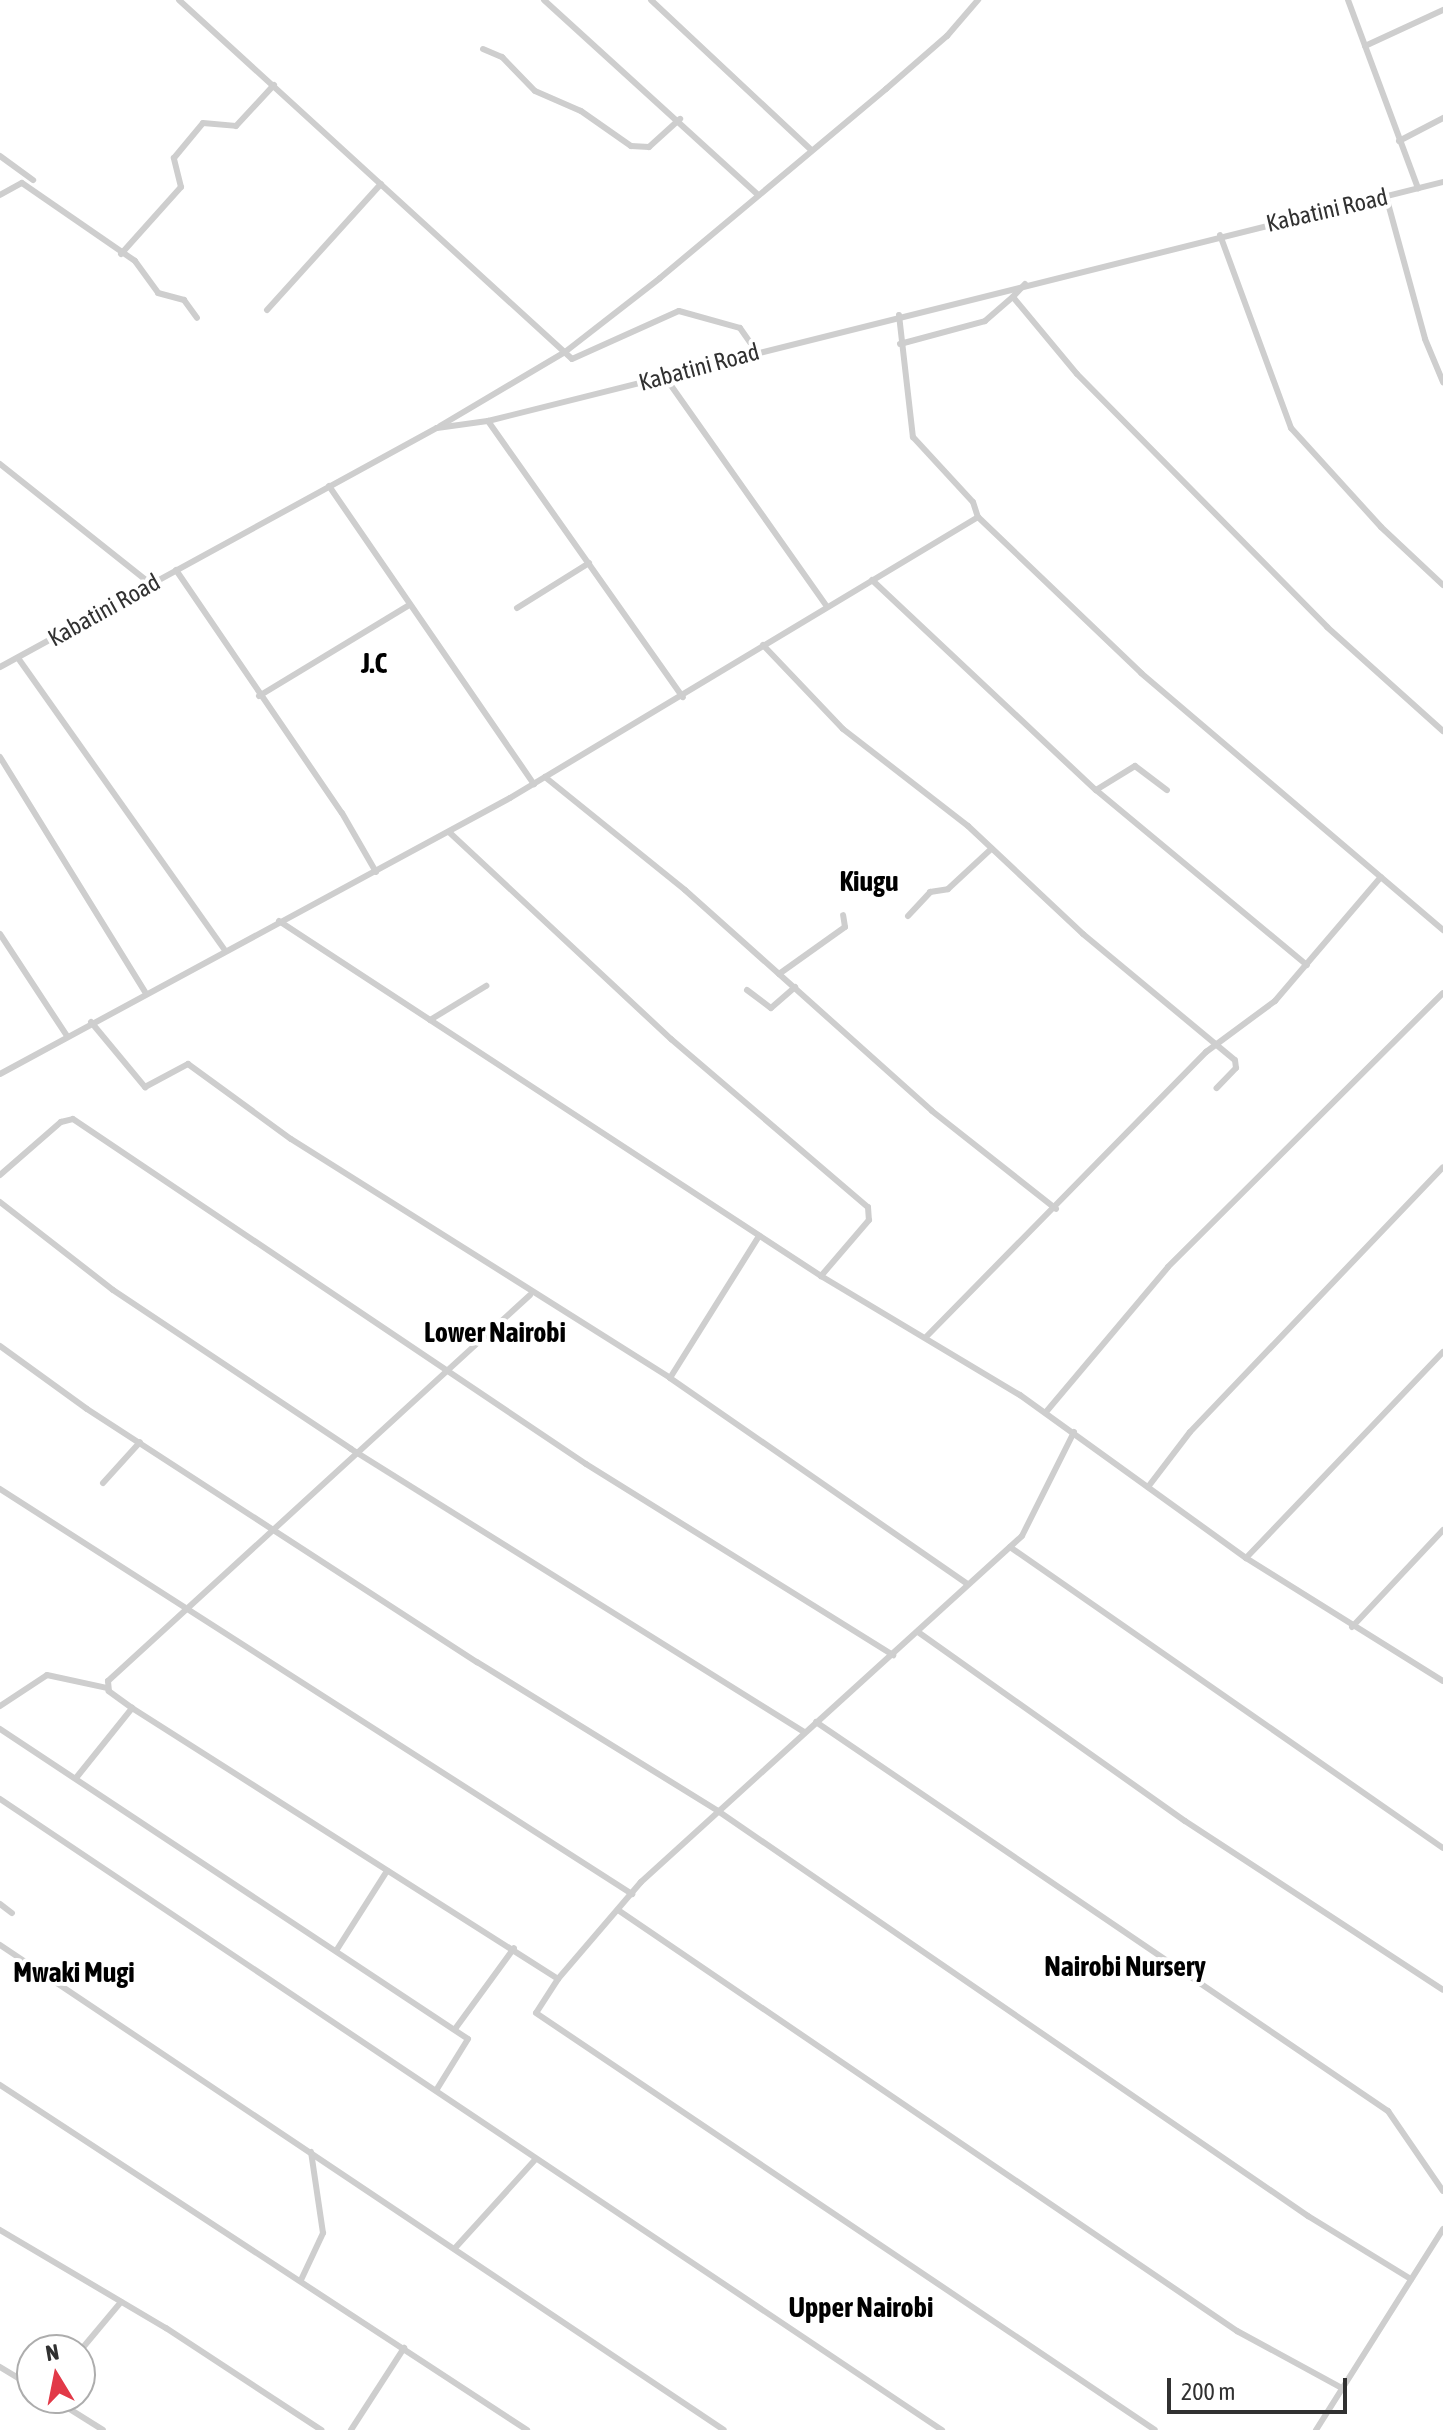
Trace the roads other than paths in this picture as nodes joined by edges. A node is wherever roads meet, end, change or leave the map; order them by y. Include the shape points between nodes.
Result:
1 (179, 0) edge
2 (544, 0) edge
3 (651, 0) edge
4 (1348, 0) edge
5 (976, 1) edge
6 (1443, 10) edge
7 (1365, 46) junction
8 (483, 49) dead end
9 (274, 85) junction
10 (1443, 118) edge
11 (680, 119) junction
12 (1399, 141) junction
13 (810, 149) junction
14 (0, 156) edge
15 (33, 180) dead end
16 (1443, 182) edge
17 (381, 184) junction
18 (1418, 188) junction
19 (0, 195) edge
20 (758, 195) junction
21 (1386, 196) junction
22 (1220, 235) junction
23 (121, 254) junction
24 (1028, 282) junction
25 (1013, 297) junction
26 (267, 310) dead end
27 (899, 315) junction
28 (197, 318) dead end
29 (900, 344) junction
30 (565, 352) junction
31 (757, 352) junction
32 (665, 377) junction
33 (1443, 382) edge
34 (488, 421) junction
35 (437, 428) junction
36 (0, 464) edge
37 (329, 486) junction
38 (978, 517) junction
39 (589, 563) junction
40 (176, 570) junction
41 (872, 580) junction
42 (151, 584) junction
43 (1443, 585) edge
44 (409, 605) junction
45 (827, 607) junction
46 (517, 608) dead end
47 (763, 645) junction
48 (18, 658) junction
49 (0, 667) edge
50 (259, 696) junction
51 (683, 697) junction
52 (1443, 731) edge
53 (0, 757) edge
54 (545, 777) junction
55 (534, 784) junction
56 (1096, 790) junction
57 (1167, 790) dead end
58 (449, 832) junction
59 (991, 849) junction
60 (376, 872) junction
61 (1381, 877) junction
62 (843, 915) dead end
63 (908, 916) dead end
64 (279, 921) junction
65 (1443, 930) edge
66 (0, 934) edge
67 (224, 949) junction
68 (1307, 965) junction
69 (779, 974) junction
70 (486, 986) dead end
71 (795, 987) junction
72 (747, 990) dead end
73 (145, 992) junction
74 (1443, 993) edge
75 (430, 1020) junction
76 (91, 1022) junction
77 (67, 1036) junction
78 (1216, 1047) junction
79 (0, 1074) edge
80 (1217, 1088) dead end
81 (1443, 1167) edge
82 (0, 1175) edge
83 (0, 1202) edge
84 (1056, 1209) junction
85 (759, 1236) junction
86 (821, 1276) junction
87 (530, 1295) junction
88 (926, 1337) junction
89 (0, 1346) edge
90 (1443, 1352) edge
91 (446, 1370) junction
92 (670, 1378) junction
93 (1046, 1412) junction
94 (1074, 1432) junction
95 (140, 1442) junction
96 (360, 1453) junction
97 (103, 1483) dead end
98 (1148, 1487) junction
99 (0, 1489) edge
100 (272, 1527) junction
101 (1443, 1530) edge
102 (1010, 1547) junction
103 (1246, 1558) junction
104 (967, 1584) junction
105 (192, 1610) junction
106 (1352, 1627) junction
107 (918, 1632) junction
108 (893, 1655) junction
109 (1443, 1681) edge
110 (107, 1688) junction
111 (0, 1706) edge
112 (132, 1708) junction
113 (816, 1722) junction
114 (0, 1729) edge
115 (804, 1732) junction
116 (76, 1778) junction
117 (0, 1799) edge
118 (718, 1811) junction
119 (1443, 1848) edge
120 (387, 1871) junction
121 (632, 1894) junction
122 (0, 1904) edge
123 (618, 1910) junction
124 (12, 1913) dead end
125 (0, 1945) edge
126 (514, 1948) junction
127 (336, 1951) junction
128 (558, 1979) junction
129 (1443, 1990) edge
130 (455, 2029) junction
131 (0, 2085) edge
132 (437, 2089) junction
133 (311, 2152) junction
134 (535, 2160) junction
135 (1443, 2191) edge
136 (1443, 2229) edge
137 (0, 2230) edge
138 (456, 2247) junction
139 (1411, 2279) junction
140 (301, 2280) junction
141 (121, 2302) junction
142 (94, 2334) edge
143 (404, 2348) junction
144 (1342, 2388) junction
145 (78, 2414) edge
146 (103, 2430) edge
147 (321, 2430) edge
148 (351, 2430) edge
149 (527, 2430) edge
150 (724, 2430) edge
151 (942, 2430) edge
152 (1155, 2430) edge
153 (1316, 2430) edge

1 - 9 street
2 - 11 street
3 - 13 street
4 - 7 street
5 - 13 street via 947,36
6 - 7 street
7 - 12 street
8 - 11 street via 502,57 535,91 581,111 631,146 649,147
9 - 17 street
9 - 23 street via 232,128 213,120 203,123 174,158 181,187
10 - 12 street
11 - 20 street
12 - 18 street
13 - 20 street
14 - 15 street
16 - 18 street, Kabatini Road
17 - 26 street
17 - 30 street
18 - 21 street, Kabatini Road
19 - 23 street via 22,183
20 - 30 street
21 - 22 street, Kabatini Road
21 - 33 street via 1425,339
22 - 24 street, Kabatini Road
22 - 43 street via 1291,428 1381,527
23 - 28 street via 145,271 158,293 184,300
24 - 25 street
24 - 27 street, Kabatini Road
25 - 29 street via 997,316 985,321
25 - 52 street via 1077,374 1294,595
27 - 29 street
27 - 31 street, Kabatini Road
29 - 38 street via 916,445 973,502
30 - 31 street via 572,359 679,311 740,328
30 - 35 street
31 - 32 street, Kabatini Road
32 - 34 street, Kabatini Road
32 - 45 street
34 - 35 street, Kabatini Road
34 - 39 street
35 - 37 street, Kabatini Road
36 - 42 street
37 - 40 street, Kabatini Road
37 - 44 street
38 - 41 street
38 - 61 street via 1141,673
39 - 46 street
39 - 51 street
40 - 42 street, Kabatini Road
40 - 50 street
41 - 45 street
41 - 56 street
42 - 48 street, Kabatini Road
44 - 50 street
44 - 55 street
45 - 47 street
47 - 51 street
47 - 59 street via 843,729
48 - 49 street, Kabatini Road
48 - 67 street
50 - 60 street via 342,813
51 - 54 street
53 - 73 street
54 - 55 street
54 - 69 street
55 - 58 street
56 - 57 street via 1135,766
56 - 68 street
58 - 60 street
58 - 86 street via 671,1039 868,1207 869,1220
59 - 63 street via 948,889 930,892
59 - 78 street
60 - 64 street
61 - 65 street
61 - 68 street
62 - 69 street via 845,927
64 - 67 street
64 - 75 street
66 - 77 street
67 - 73 street
68 - 78 street via 1275,1001
69 - 71 street
70 - 75 street
71 - 72 street via 771,1008
71 - 84 street via 932,1111
73 - 76 street
74 - 93 street via 1168,1267
75 - 85 street
76 - 77 street
76 - 87 street via 145,1087 188,1064 256,1116
77 - 79 street
78 - 80 street via 1237,1065
78 - 84 street
81 - 98 street via 1190,1432
82 - 91 street via 61,1122 73,1119
83 - 96 street via 113,1290
84 - 88 street
85 - 86 street
85 - 92 street
86 - 88 street
87 - 91 street
87 - 92 street
88 - 93 street
89 - 95 street
90 - 103 street
91 - 96 street
91 - 108 street
92 - 104 street
93 - 94 street
94 - 98 street
94 - 102 street via 1033,1523
95 - 97 street
95 - 100 street
96 - 100 street
96 - 115 street
98 - 103 street
99 - 105 street
100 - 105 street
100 - 118 street
101 - 106 street
102 - 104 street
102 - 119 street
103 - 106 street
104 - 107 street
105 - 110 street
105 - 121 street
106 - 109 street
107 - 108 street
107 - 129 street via 1185,1821
108 - 113 street
110 - 111 street via 47,1675
110 - 112 street
112 - 116 street
112 - 120 street
113 - 115 street
113 - 135 street via 1388,2111
114 - 116 street
115 - 118 street
116 - 127 street
117 - 132 street
118 - 121 street
118 - 139 street via 1308,2216
120 - 126 street
120 - 127 street
121 - 123 street
122 - 124 street
123 - 128 street
123 - 144 street via 1237,2331
125 - 133 street
126 - 128 street
126 - 130 street
127 - 130 street
128 - 152 street via 539,2003 540,2017
130 - 132 street via 468,2044
131 - 140 street
132 - 134 street
133 - 138 street
133 - 140 street via 323,2233
134 - 138 street
134 - 151 street
136 - 139 street
137 - 141 street
138 - 150 street
139 - 144 street
140 - 143 street
141 - 142 street
141 - 147 street
143 - 148 street
143 - 149 street
144 - 153 street
145 - 146 street

